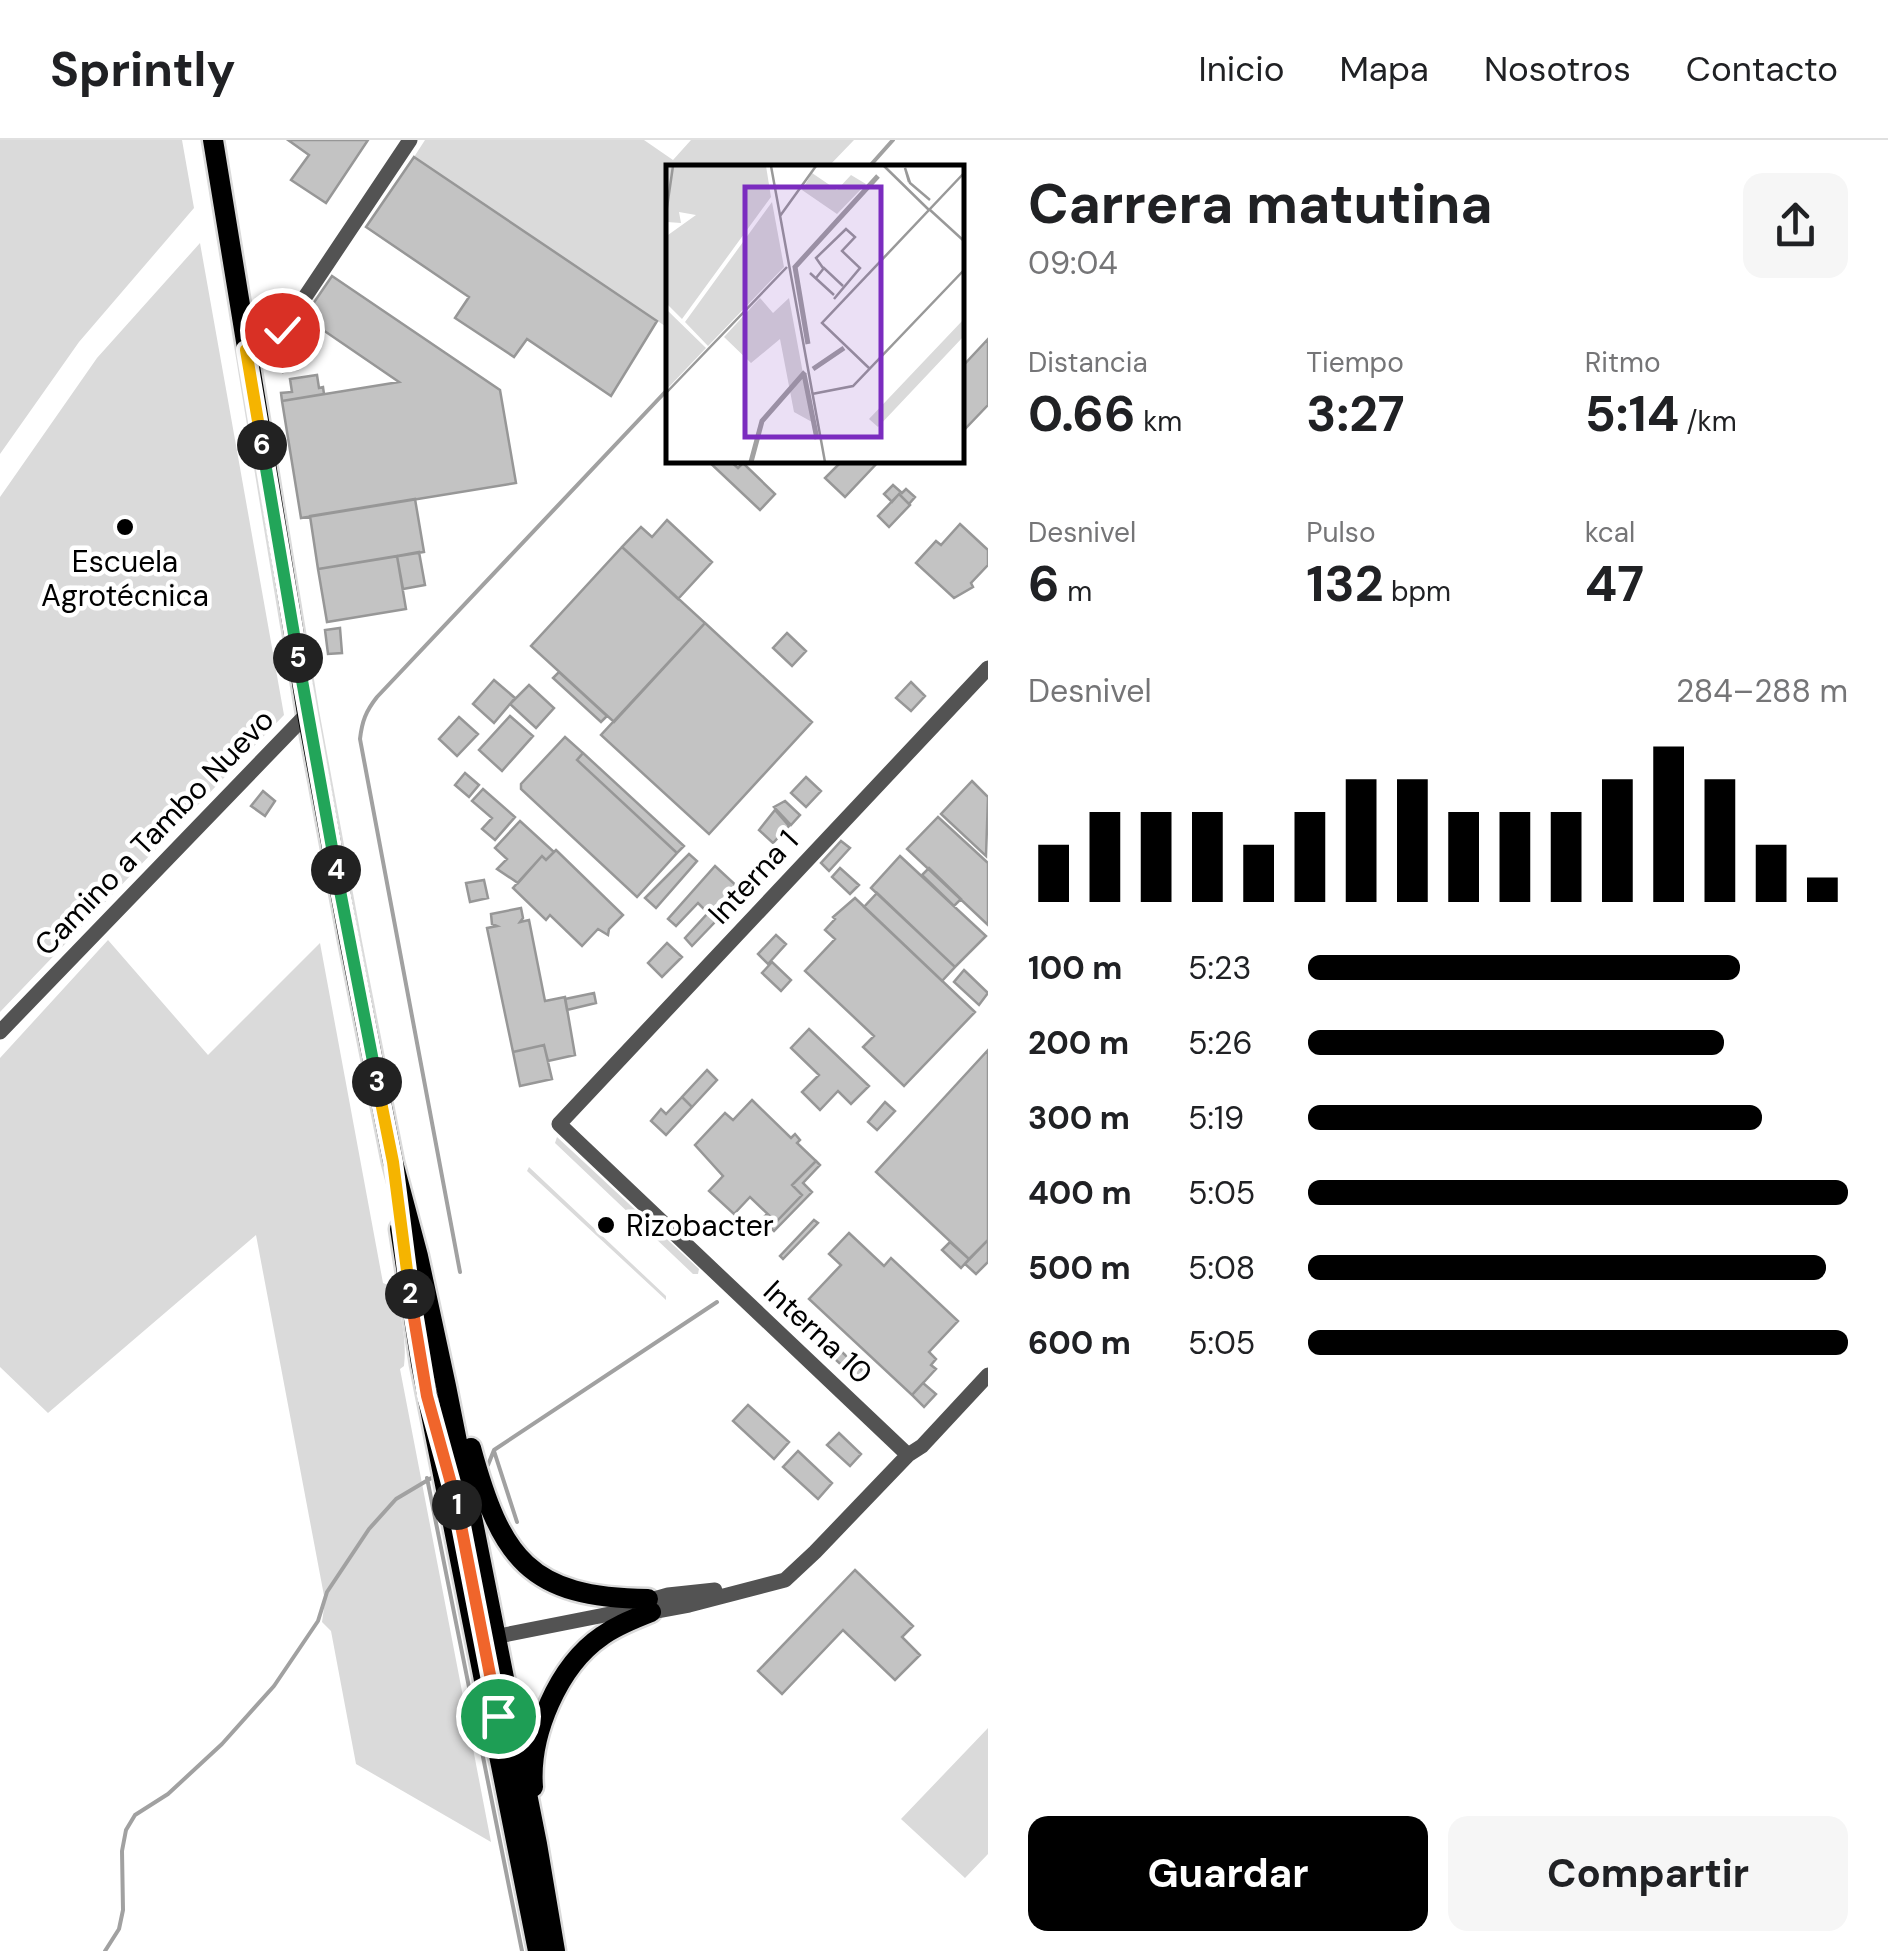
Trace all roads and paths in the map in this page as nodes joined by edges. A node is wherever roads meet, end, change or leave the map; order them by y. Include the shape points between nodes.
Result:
1 (214, 140) edge
2 (410, 140) edge
3 (246, 350) junction
4 (988, 668) edge
5 (307, 714) junction
6 (0, 1032) edge
7 (559, 1124) joint
8 (393, 1162) junction
9 (430, 1307) junction
10 (988, 1375) edge
11 (427, 1396) junction
12 (908, 1455) junction
13 (650, 1606) junction
14 (489, 1638) junction
15 (537, 1844) junction
16 (538, 1951) edge
17 (554, 1951) edge

1 - 3 main road
2 - 3 street via 282,330
3 - 5 main road
4 - 7 street, Interna 1
5 - 6 street, Camino a Tambo Nuevo
5 - 8 main road
7 - 12 street, Interna 10
8 - 9 main road
8 - 11 main road
9 - 13 main road via 479,1479 513,1552 538,1576 570,1591
9 - 14 main road
10 - 12 street
11 - 14 main road
11 - 16 main road
12 - 13 street via 785,1580
13 - 14 street
13 - 15 main road via 589,1646 558,1685 532,1780
14 - 15 main road
14 - 16 main road
15 - 17 main road

